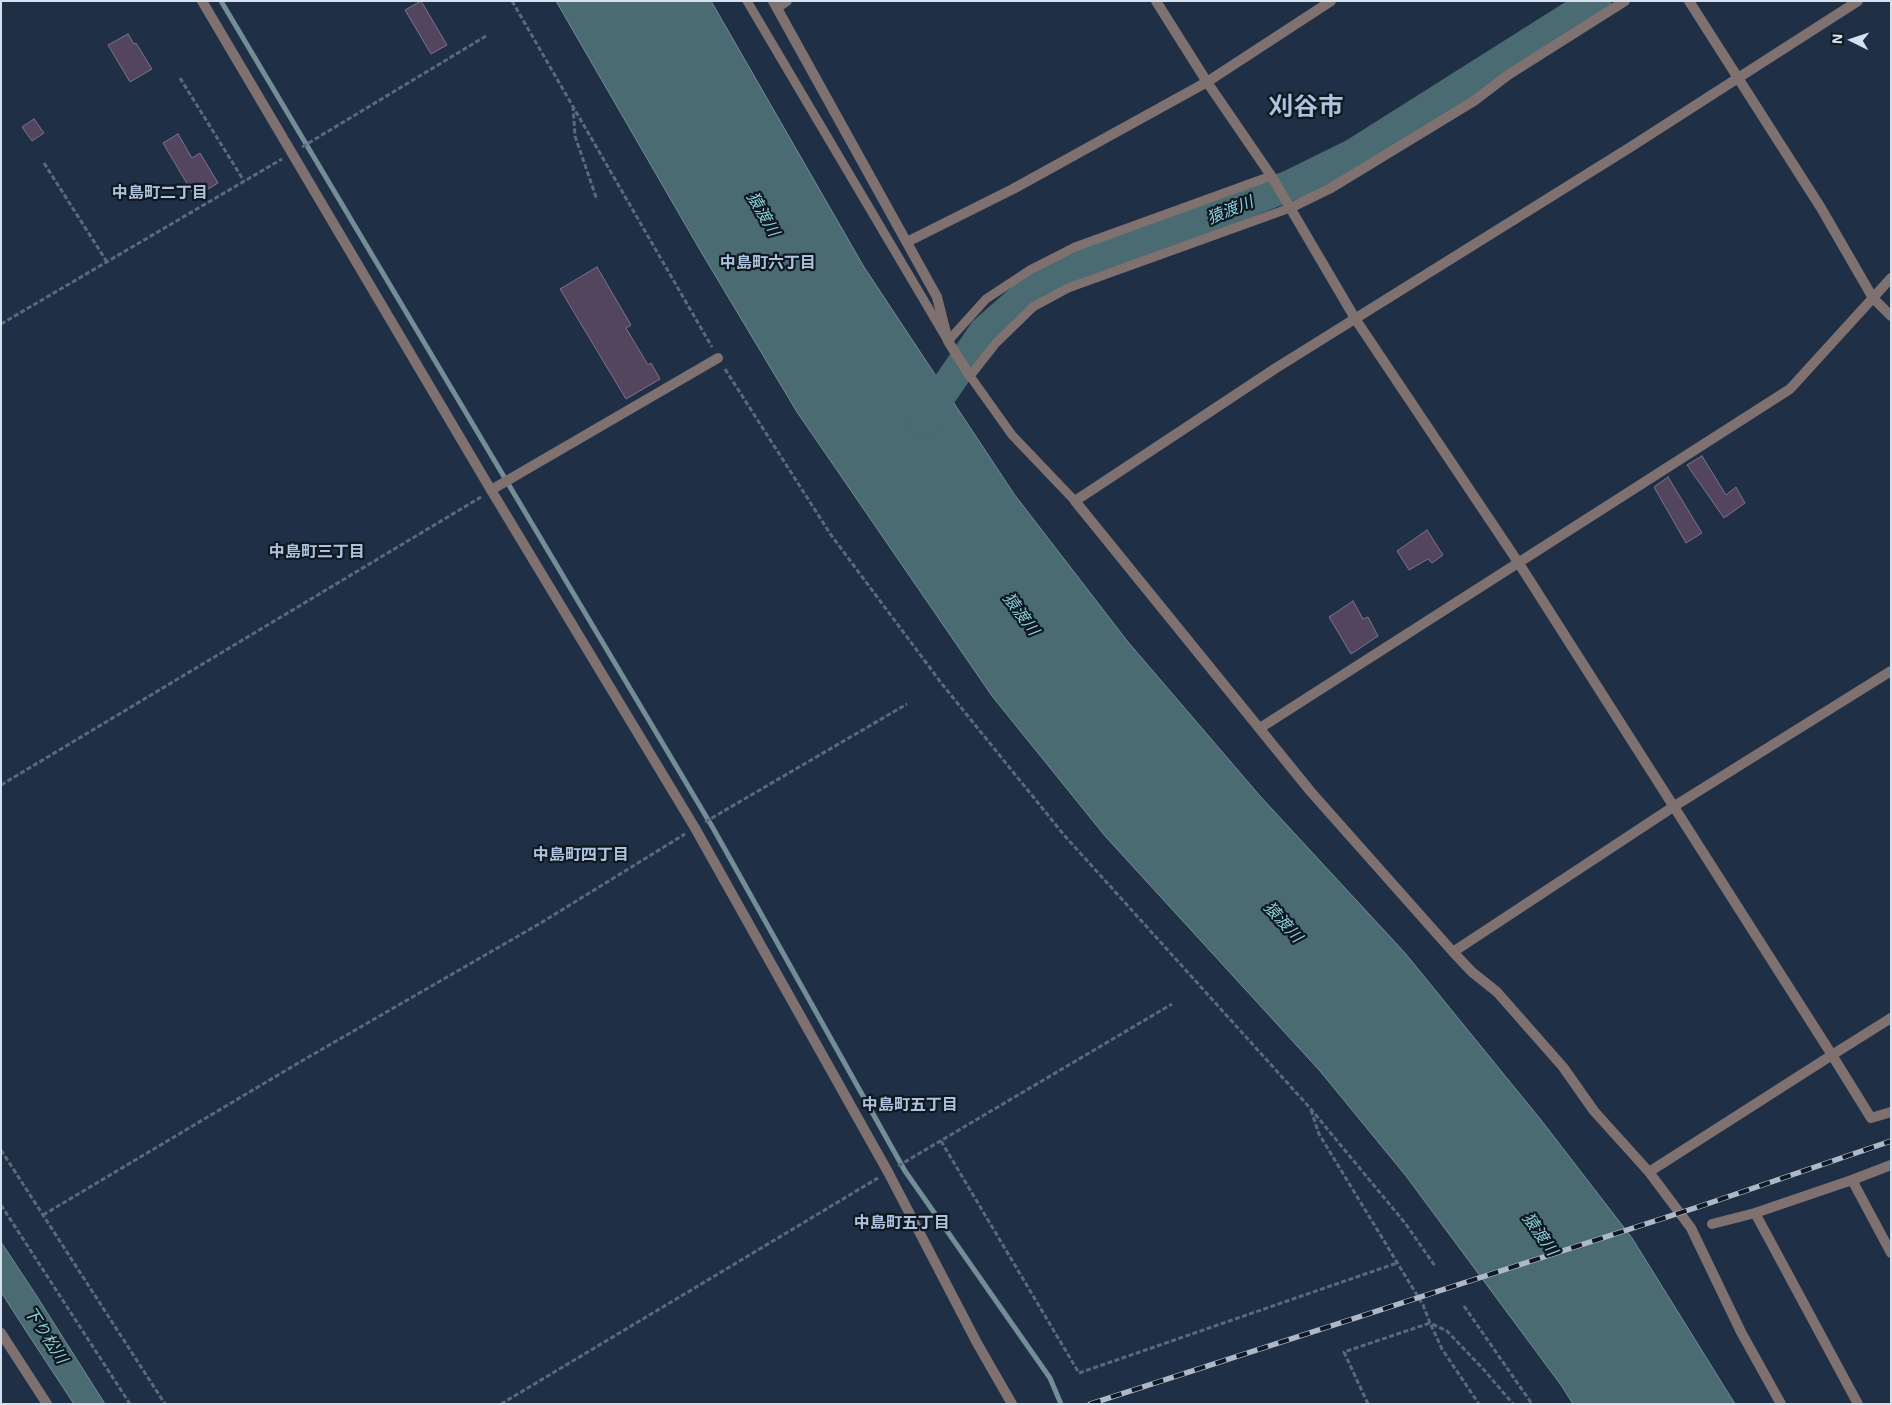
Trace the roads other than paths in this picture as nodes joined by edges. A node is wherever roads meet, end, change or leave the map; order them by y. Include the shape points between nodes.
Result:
1 (202, 1) edge
2 (747, 1) edge
3 (787, 1) edge
4 (1156, 1) edge
5 (1331, 1) edge
6 (1624, 1) edge
7 (1689, 1) edge
8 (1858, 1) edge
9 (775, 5) edge
10 (1738, 79) junction
11 (1207, 82) junction
12 (1271, 176) junction
13 (1290, 208) junction
14 (907, 242) junction
15 (1891, 278) edge
16 (1873, 298) junction
17 (1891, 316) edge
18 (1356, 320) junction
19 (948, 341) junction
20 (718, 358) road end
21 (970, 376) junction
22 (494, 489) junction
23 (1074, 501) junction
24 (1518, 562) junction
25 (1891, 671) edge
26 (1260, 728) junction
27 (1673, 807) junction
28 (1453, 952) junction
29 (1891, 1018) edge
30 (1832, 1055) junction
31 (1891, 1112) edge
32 (1891, 1165) edge
33 (1649, 1172) junction
34 (1852, 1180) junction
35 (1755, 1213) junction
36 (1712, 1224) dead end
37 (1891, 1253) edge
38 (1, 1333) edge
39 (47, 1404) edge
40 (1012, 1404) edge
41 (1781, 1404) edge
42 (1858, 1404) edge

1 - 22 street via 295,151
2 - 19 lane
3 - 9 street
4 - 11 street
5 - 11 street
6 - 13 street via 1508,75 1474,101 1331,188
7 - 10 street
8 - 10 street
9 - 14 street
10 - 16 street via 1821,208
10 - 18 street
11 - 12 street
11 - 14 street via 1012,189
12 - 13 street
12 - 19 lane via 1066,251 986,299
13 - 18 street
13 - 21 lane via 1068,288 1034,307 996,343
14 - 19 street via 937,297
15 - 16 street
16 - 17 street
16 - 24 street via 1790,389
18 - 23 street via 1276,368
18 - 24 street
19 - 21 street
20 - 22 street
21 - 23 lane via 1012,435
22 - 40 street via 695,828 888,1172
23 - 26 street
24 - 26 street
24 - 27 street
25 - 27 street
26 - 28 street via 1311,792
27 - 28 street
27 - 30 street
28 - 33 street via 1497,992 1563,1068 1594,1111
29 - 30 street
30 - 31 street via 1871,1118
30 - 33 street
32 - 34 street
33 - 41 street via 1690,1228
34 - 35 street
34 - 37 street
35 - 36 street
35 - 42 street
38 - 39 street

